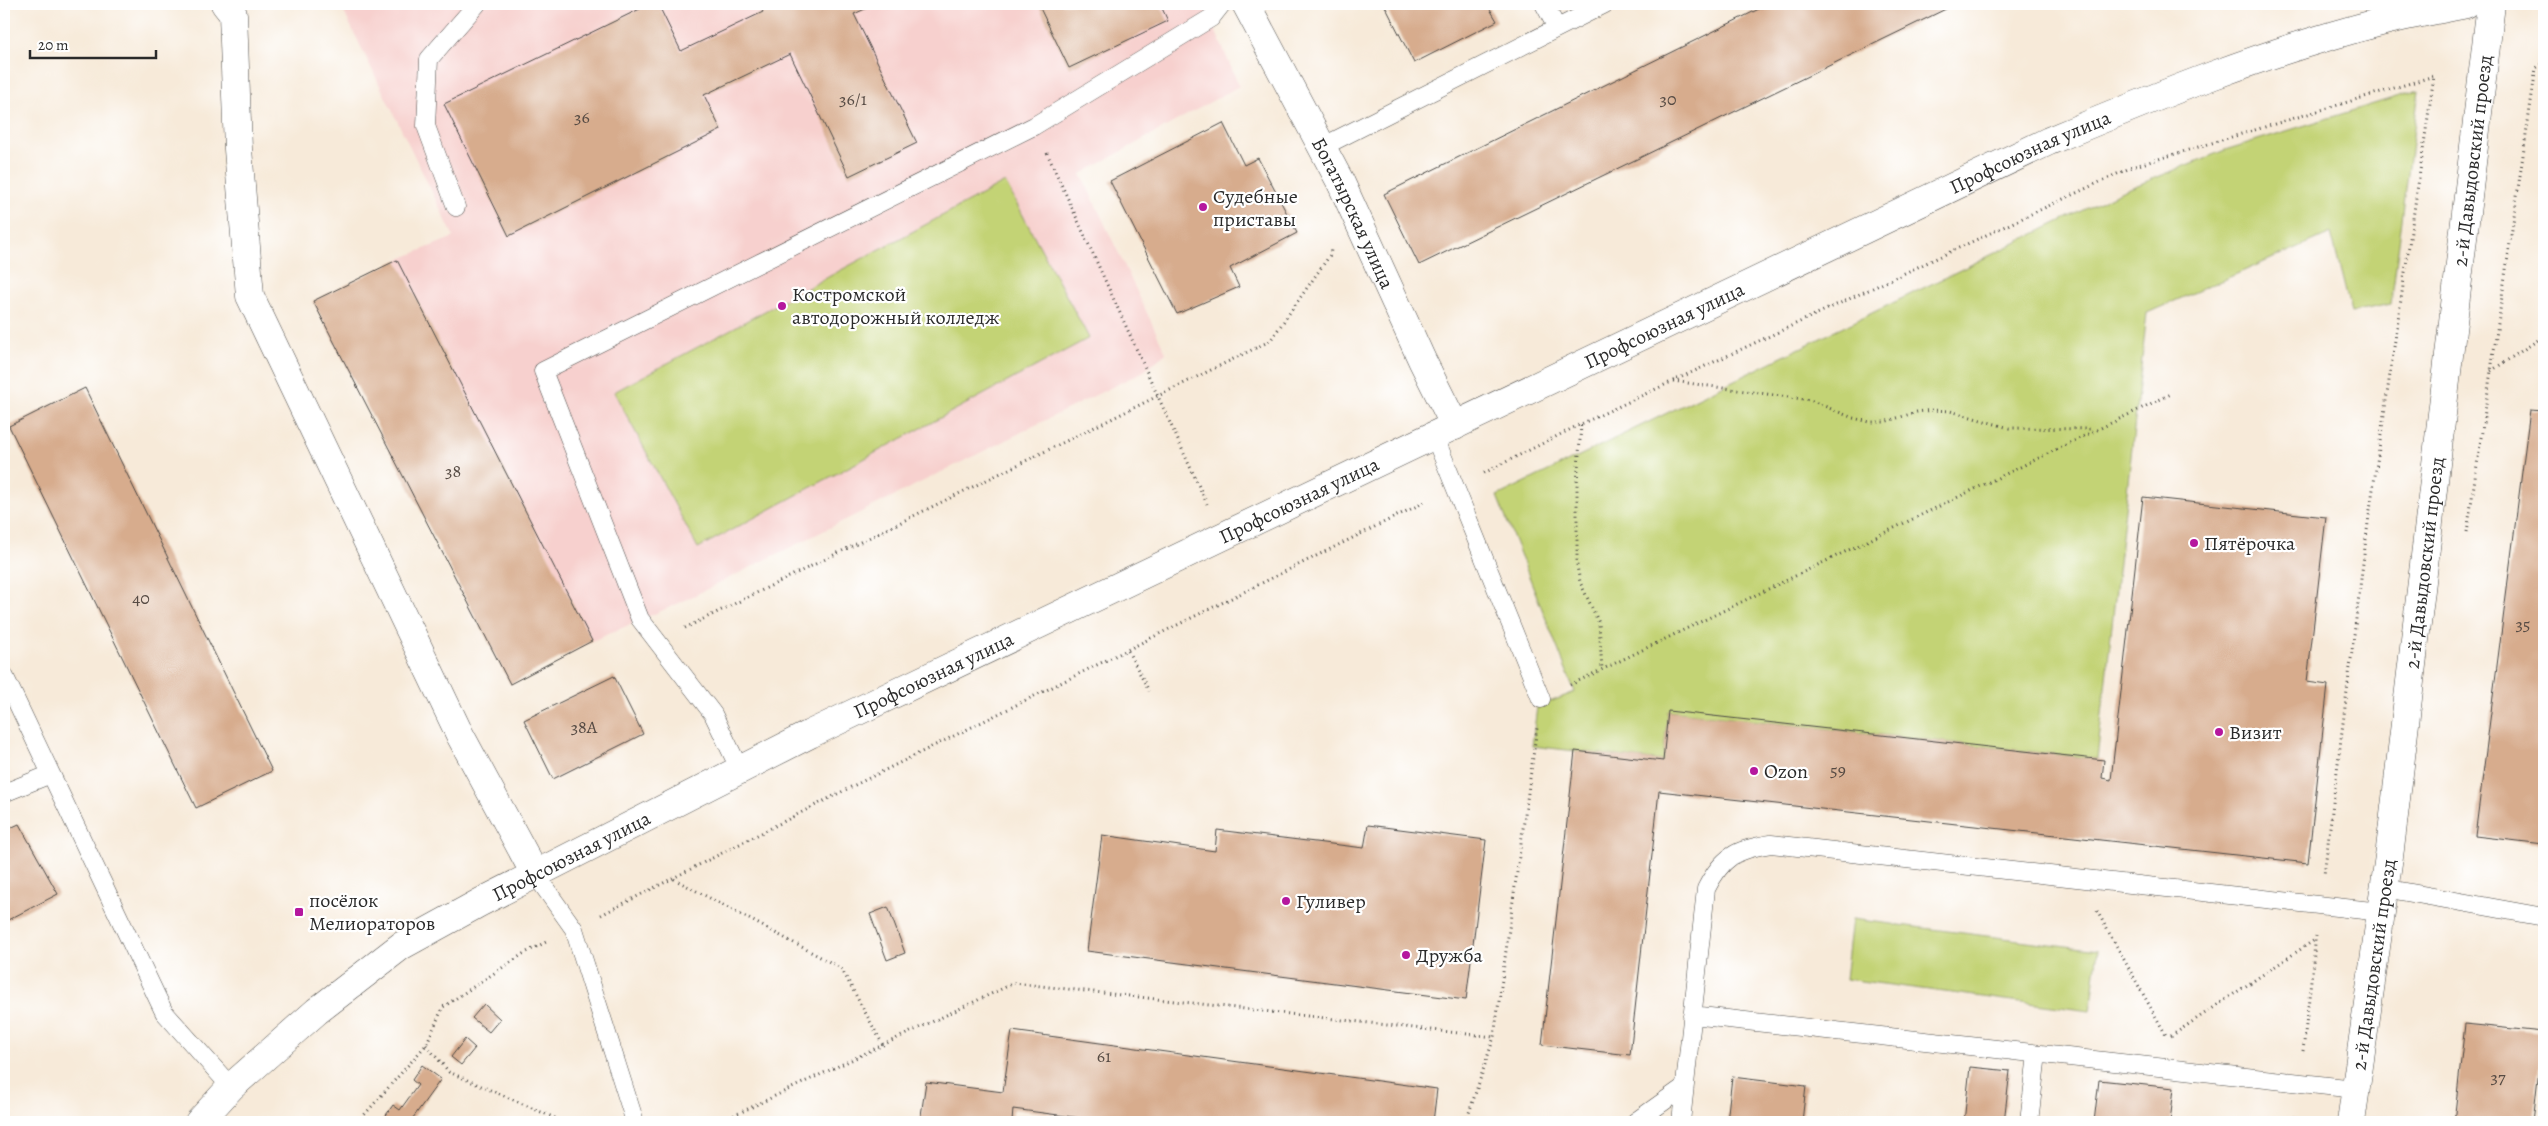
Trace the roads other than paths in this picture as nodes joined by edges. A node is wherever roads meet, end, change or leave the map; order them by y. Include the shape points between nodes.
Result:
1 (225, 4) edge
2 (477, 4) edge
3 (1222, 4) edge
4 (1246, 4) edge
5 (1544, 4) edge
6 (1605, 4) edge
7 (2466, 4) edge
8 (2491, 4) edge
9 (1557, 28) junction
10 (1322, 147) junction
11 (456, 207) dead end
12 (1445, 431) junction
13 (4, 676) edge
14 (1541, 699) road end
15 (740, 770) junction
16 (51, 774) junction
17 (4, 794) edge
18 (535, 874) junction
19 (2383, 900) junction
20 (2544, 917) edge
21 (1692, 1015) junction
22 (2037, 1054) junction
23 (231, 1087) junction
24 (1684, 1087) junction
25 (2355, 1089) junction
26 (199, 1122) edge
27 (635, 1122) edge
28 (1635, 1122) edge
29 (1681, 1122) edge
30 (2029, 1122) edge
31 (2350, 1122) edge

1 - 18 main road via 233,14 238,149 250,296 460,735
2 - 11 lane via 429,59 426,126
3 - 15 lane via 1211,18 1034,126 543,371 640,619 713,714
4 - 10 main road, Богатырская улица
5 - 9 lane
6 - 9 lane
7 - 12 main road, Профсоюзная улица via 2381,22 2268,56 2157,96 2048,141
8 - 19 main road, 2-й Давыдовский проезд
9 - 10 lane
10 - 12 main road, Богатырская улица via 1422,360
12 - 14 lane via 1455,487
12 - 15 main road, Профсоюзная улица
13 - 16 lane
15 - 18 main road, Профсоюзная улица
16 - 17 lane
16 - 23 lane via 164,1012
18 - 23 main road, Профсоюзная улица via 401,946 317,1011
18 - 27 lane via 574,929
19 - 20 lane
19 - 21 lane via 2320,905 1771,844 1746,848 1729,857 1715,871 1706,889
19 - 25 main road, 2-й Давыдовский проезд
21 - 22 lane
21 - 24 lane
22 - 25 lane
22 - 30 lane
23 - 26 main road, Профсоюзная улица
24 - 28 lane
24 - 29 lane
25 - 31 main road, 2-й Давыдовский проезд

